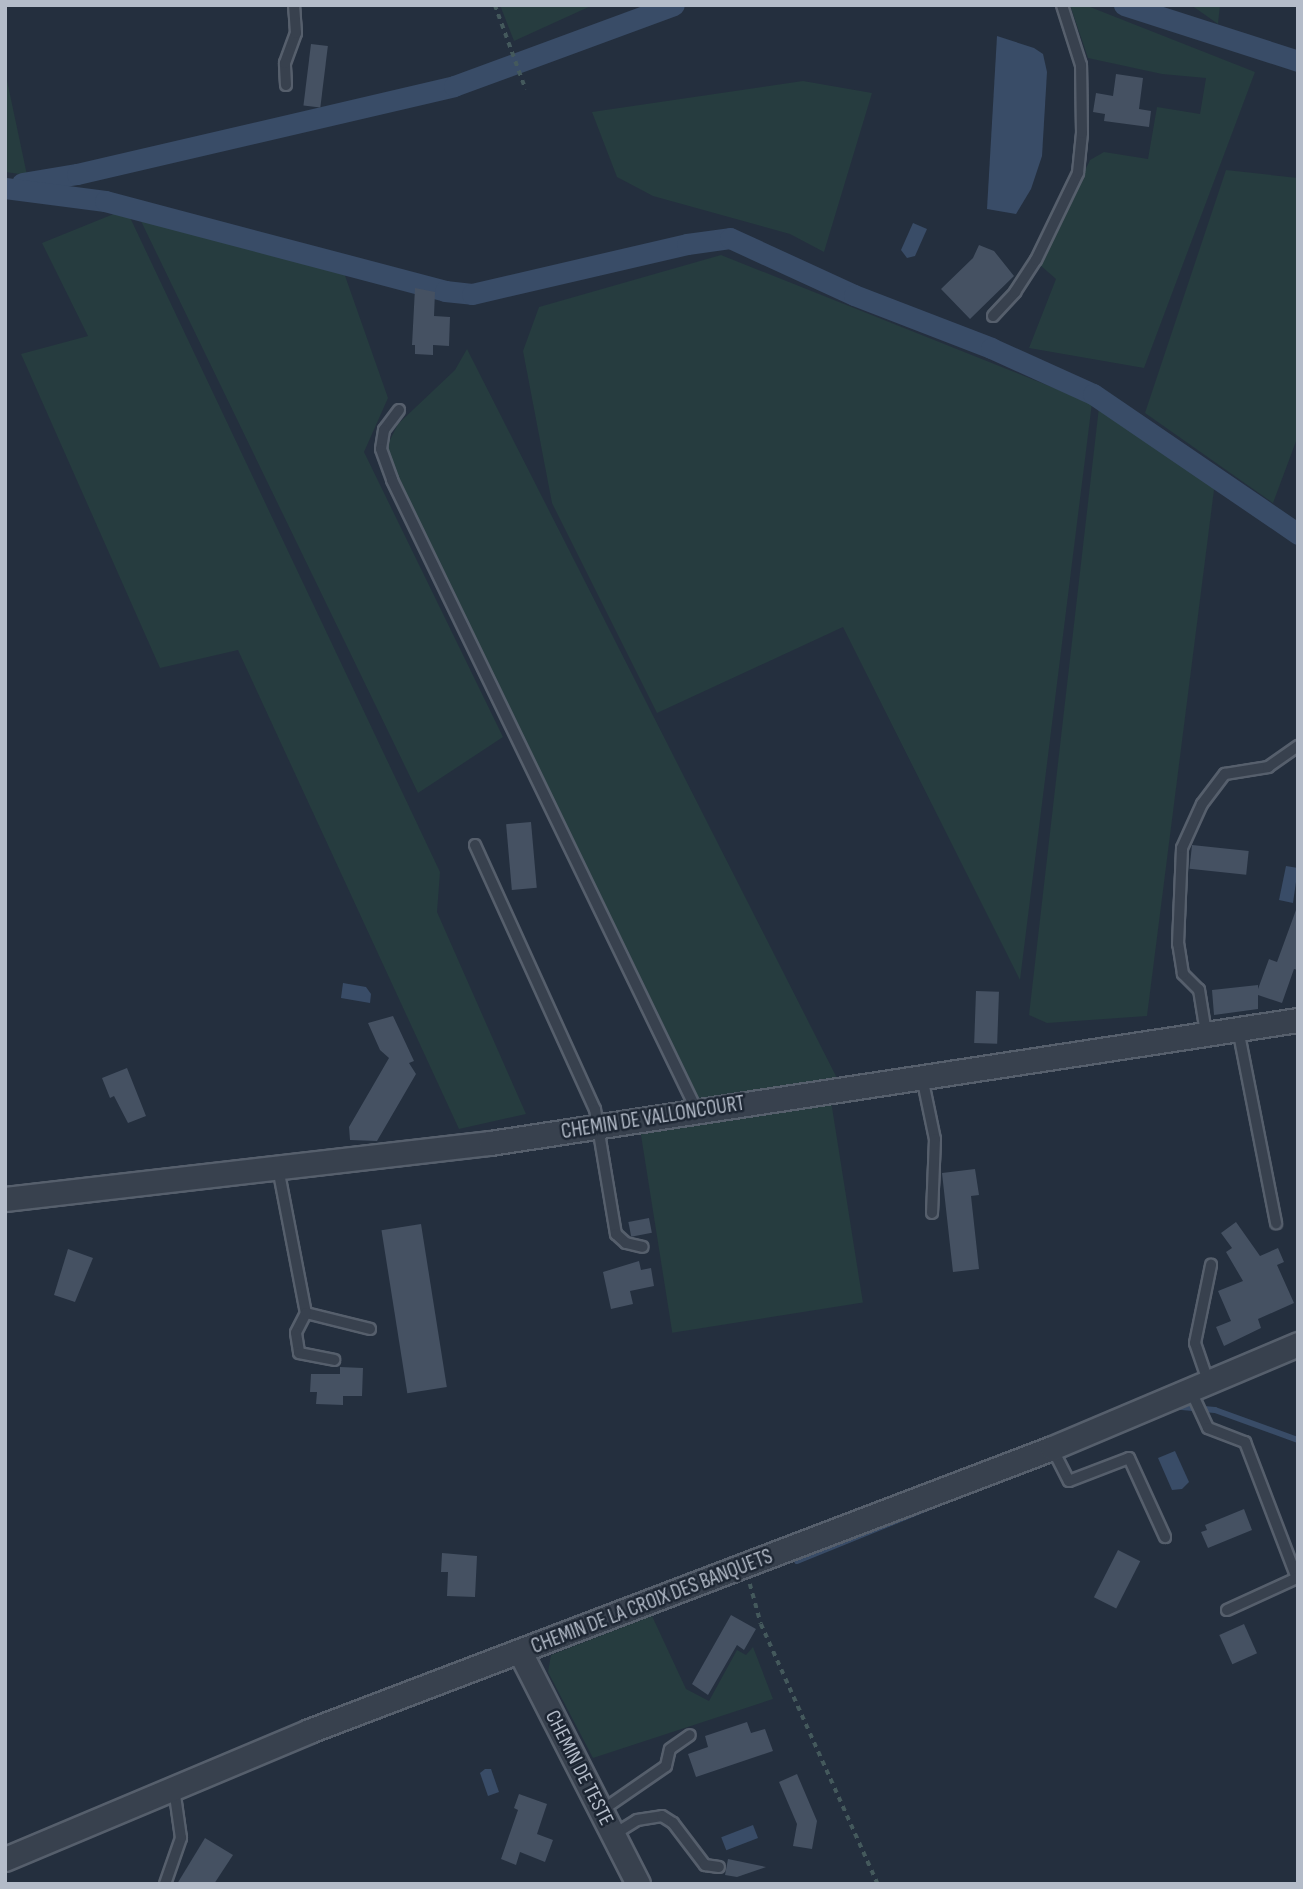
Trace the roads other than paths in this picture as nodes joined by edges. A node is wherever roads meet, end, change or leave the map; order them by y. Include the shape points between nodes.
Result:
1 (293, 5) edge
2 (1062, 5) edge
3 (286, 85) dead end
4 (993, 316) dead end
5 (399, 410) dead end
6 (1298, 747) edge
7 (475, 845) dead end
8 (1298, 1020) edge
9 (1238, 1029) junction
10 (1206, 1033) junction
11 (922, 1077) junction
12 (697, 1111) junction
13 (598, 1126) junction
14 (278, 1168) junction
15 (5, 1199) edge
16 (932, 1213) dead end
17 (1276, 1223) dead end
18 (643, 1247) dead end
19 (1211, 1265) dead end
20 (306, 1313) junction
21 (370, 1329) dead end
22 (1298, 1343) edge
23 (334, 1360) dead end
24 (1199, 1385) junction
25 (1052, 1448) junction
26 (1165, 1537) dead end
27 (1227, 1610) dead end
28 (520, 1652) junction
29 (690, 1735) dead end
30 (174, 1788) junction
31 (601, 1811) junction
32 (613, 1835) junction
33 (5, 1859) edge
34 (719, 1867) dead end
35 (165, 1884) edge
36 (638, 1884) edge

1 - 3 lane via 296,33 285,63
2 - 4 lane via 1081,65 1078,173 1036,260
5 - 12 lane via 384,430 381,449 392,480
6 - 10 lane via 1268,767 1225,774 1202,804 1182,848 1178,944 1183,974 1199,990
7 - 13 lane via 595,1109
8 - 9 street, CHEMIN DE VALLONCOURT
9 - 10 street, CHEMIN DE VALLONCOURT
9 - 17 lane
10 - 11 street, CHEMIN DE VALLONCOURT
11 - 12 street, CHEMIN DE VALLONCOURT
11 - 16 lane via 935,1139
12 - 13 street, CHEMIN DE VALLONCOURT
13 - 14 street, CHEMIN DE VALLONCOURT
13 - 18 lane via 616,1234 626,1243
14 - 15 street, CHEMIN DE VALLONCOURT
14 - 20 lane
19 - 24 lane via 1195,1343
20 - 21 lane
20 - 23 lane via 296,1333 299,1353
22 - 24 street, CHEMIN DE LA CROIX DES BANQUETS
24 - 25 street, CHEMIN DE LA CROIX DES BANQUETS
24 - 27 lane via 1208,1428 1245,1442 1297,1578
25 - 26 lane via 1069,1481 1129,1458
25 - 28 street, CHEMIN DE LA CROIX DES BANQUETS
28 - 30 street, CHEMIN DE LA CROIX DES BANQUETS via 309,1731
28 - 31 street, CHEMIN DE TESTE
29 - 31 lane via 670,1749 666,1766
30 - 33 street, CHEMIN DE LA CROIX DES BANQUETS
30 - 35 lane via 181,1838
31 - 32 street, CHEMIN DE TESTE
32 - 34 lane via 637,1820 662,1816 673,1823 705,1865
32 - 36 street, CHEMIN DE TESTE

